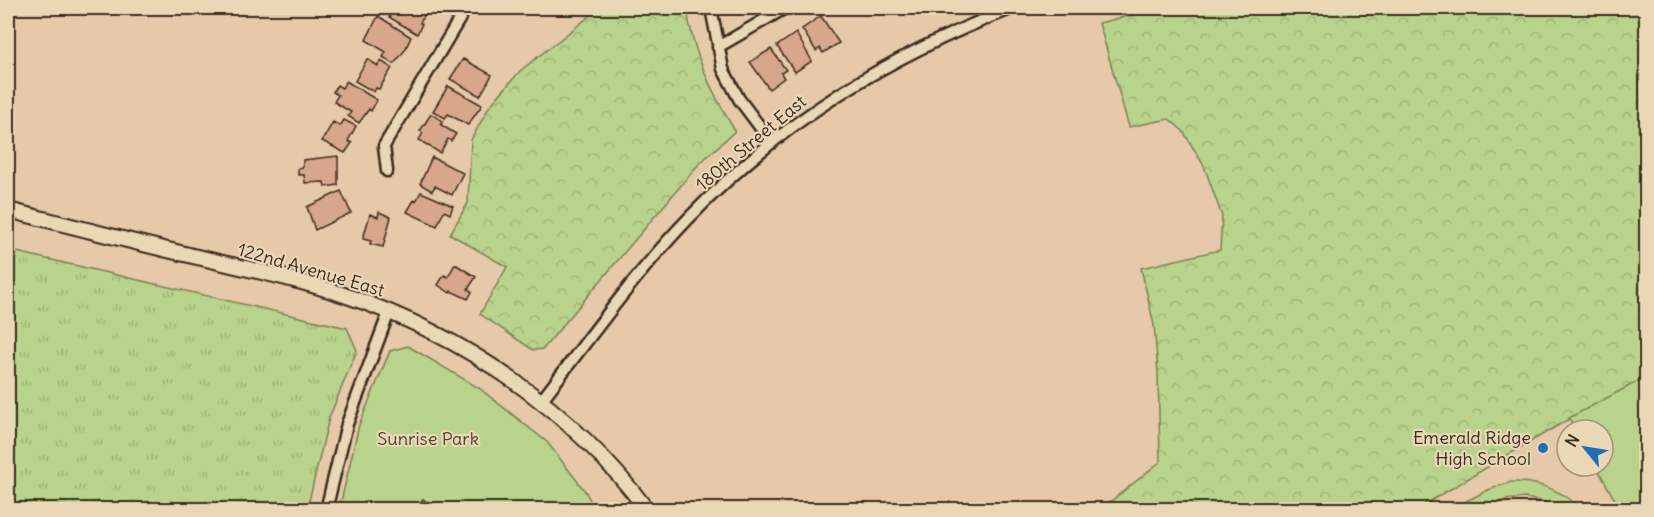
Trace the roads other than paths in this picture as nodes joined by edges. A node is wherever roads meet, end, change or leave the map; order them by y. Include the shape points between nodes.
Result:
1 (466, 8) edge
2 (711, 8) edge
3 (785, 8) edge
4 (1013, 8) edge
5 (718, 47) junction
6 (772, 142) junction
7 (387, 171) dead end
8 (8, 210) edge
9 (389, 312) junction
10 (541, 401) junction
11 (326, 510) edge
12 (647, 510) edge

1 - 7 street via 384,146
2 - 5 street
3 - 5 street
4 - 6 street, 180th Street East via 886,65 838,93
5 - 6 street via 723,69 739,99
6 - 10 street, 180th Street East via 731,177 653,257
8 - 9 street, 122nd Avenue East via 295,280
9 - 10 street, 122nd Avenue East via 480,358
9 - 11 street via 347,423
10 - 12 street, 122nd Avenue East via 585,440

